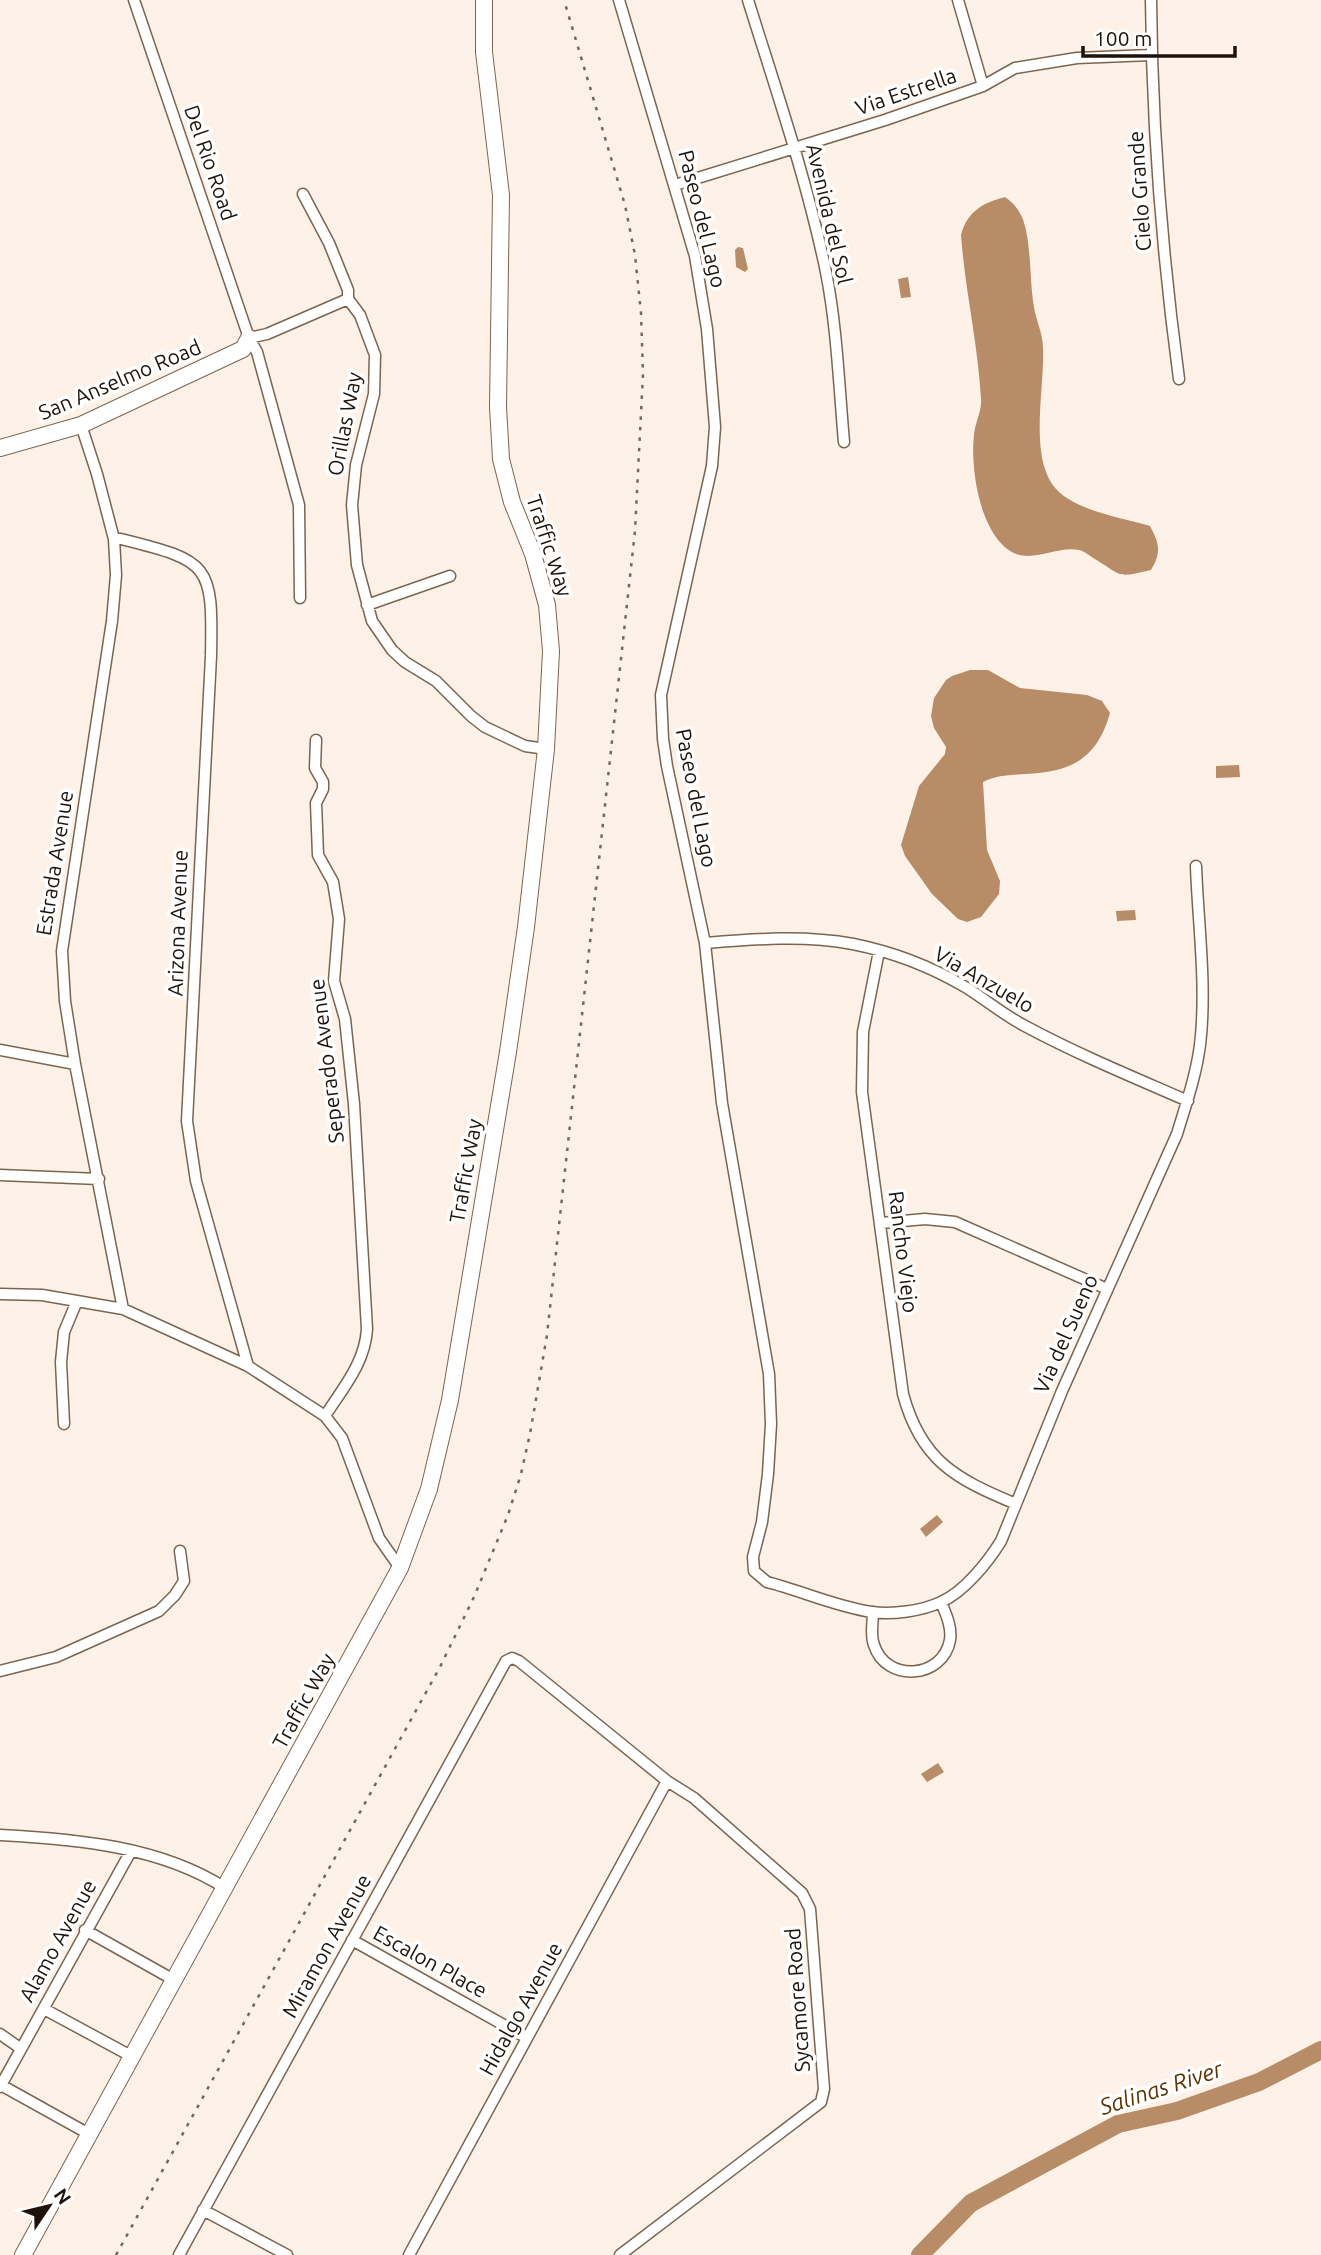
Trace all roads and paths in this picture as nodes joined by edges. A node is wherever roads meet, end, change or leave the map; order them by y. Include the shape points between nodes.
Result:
1 (134, 0) edge
2 (484, 0) edge
3 (619, 0) edge
4 (748, 0) edge
5 (958, 0) edge
6 (1150, 0) edge
7 (1151, 55) junction
8 (983, 86) junction
9 (795, 150) junction
10 (675, 186) junction
11 (303, 194) dead end
12 (348, 299) junction
13 (249, 338) junction
14 (1179, 379) dead end
15 (81, 425) junction
16 (844, 442) dead end
17 (0, 448) edge
18 (114, 539) junction
19 (450, 576) dead end
20 (300, 598) dead end
21 (367, 605) junction
22 (316, 740) dead end
23 (546, 749) junction
24 (1195, 866) dead end
25 (705, 943) junction
26 (878, 951) junction
27 (0, 1051) edge
28 (75, 1064) junction
29 (1188, 1101) junction
30 (0, 1175) edge
31 (99, 1179) junction
32 (881, 1223) junction
33 (1107, 1289) junction
34 (0, 1294) edge
35 (77, 1301) junction
36 (123, 1309) junction
37 (248, 1366) junction
38 (324, 1416) junction
39 (64, 1424) dead end
40 (1016, 1504) junction
41 (180, 1551) dead end
42 (400, 1568) junction
43 (754, 1571) joint
44 (941, 1602) junction
45 (873, 1612) junction
46 (512, 1658) joint
47 (0, 1671) edge
48 (667, 1781) junction
49 (0, 1835) edge
50 (131, 1851) junction
51 (225, 1888) junction
52 (85, 1930) junction
53 (352, 1940) junction
54 (174, 1980) junction
55 (44, 2009) junction
56 (0, 2034) edge
57 (527, 2038) junction
58 (20, 2048) junction
59 (131, 2056) junction
60 (0, 2086) edge
61 (89, 2134) junction
62 (204, 2210) junction
63 (23, 2255) edge
64 (178, 2255) edge
65 (287, 2255) edge
66 (410, 2255) edge
67 (620, 2255) edge

1 - 13 street, Del Rio Road
2 - 23 street, Traffic Way via 484,52 501,195 501,459 547,605 551,651
3 - 10 street, Paseo del Lago
4 - 9 street, Avenida del Sol
5 - 8 street
6 - 7 street, Cielo Grande
7 - 8 street, Via Estrella via 1051,61 1015,68
7 - 14 street, Cielo Grande via 1159,207
8 - 9 street, Via Estrella
9 - 10 street, Via Estrella
9 - 16 street, Avenida del Sol via 826,275
10 - 25 street, Paseo del Lago via 695,256 715,426 712,466 661,695 667,766
11 - 12 street, Orillas Way via 329,243
12 - 13 street
12 - 21 street, Orillas Way via 363,321 376,366 353,486 353,538
13 - 15 street, San Anselmo Road via 243,349
13 - 20 street via 257,352 299,505
15 - 17 street, San Anselmo Road
15 - 18 street, Estrada Avenue
18 - 28 street, Estrada Avenue via 112,621 61,951
18 - 37 street, Arizona Avenue via 175,552 202,572 210,591 211,656 187,1121 196,1181
19 - 21 street
21 - 23 street, Orillas Way via 376,629 392,650 436,681 471,716 525,746
22 - 38 street, Seperado Avenue via 315,768 323,782 316,803 318,855 333,882 339,919 334,981 348,1044 367,1315 358,1366
23 - 42 street, Traffic Way via 508,1052 450,1400 429,1489
24 - 29 street, Via del Sueno via 1202,1017
25 - 26 street, Via Anzuelo via 794,938
25 - 43 street, Paseo del Lago via 722,1103 769,1374 768,1474
26 - 29 street, Via Anzuelo via 940,974 1057,1043
26 - 32 street, Rancho Viejo via 861,1062
27 - 28 street
28 - 31 street, Estrada Avenue
29 - 33 street, Via del Sueno
30 - 31 street
31 - 36 street, Estrada Avenue
32 - 33 street via 955,1222
32 - 40 street, Rancho Viejo via 902,1394 915,1427 938,1460 958,1477
33 - 40 street, Via del Sueno
34 - 35 street
35 - 36 street
35 - 39 street via 64,1332
36 - 37 street
37 - 38 street
38 - 42 street via 342,1438 379,1538
40 - 44 street, Via del Sueno via 989,1559
41 - 47 street via 184,1581 159,1611 56,1657
42 - 51 street, Traffic Way
43 - 45 street, Via del Sueno via 767,1582
44 - 45 street, Via del Sueno via 913,1610
44 - 45 street via 950,1629 947,1649 934,1665 915,1672 895,1669 879,1656 872,1637
46 - 48 street, Sycamore Road
46 - 53 street, Miramon Avenue via 506,1661
48 - 57 street, Hidalgo Avenue
48 - 67 street, Sycamore Road via 694,1798 802,1893 810,1909 824,2089 821,2102
49 - 50 street via 66,1839
50 - 51 street via 180,1865
50 - 52 street, Alamo Avenue
51 - 54 street, Traffic Way
52 - 54 street
52 - 55 street, Alamo Avenue
53 - 57 street, Escalon Place
53 - 62 street, Miramon Avenue
54 - 59 street, Traffic Way
55 - 58 street, Alamo Avenue
55 - 59 street
56 - 58 street
57 - 66 street, Hidalgo Avenue
58 - 60 street, Alamo Avenue
59 - 61 street, Traffic Way
60 - 61 street
61 - 63 street, Traffic Way
62 - 64 street, Miramon Avenue
62 - 65 street

